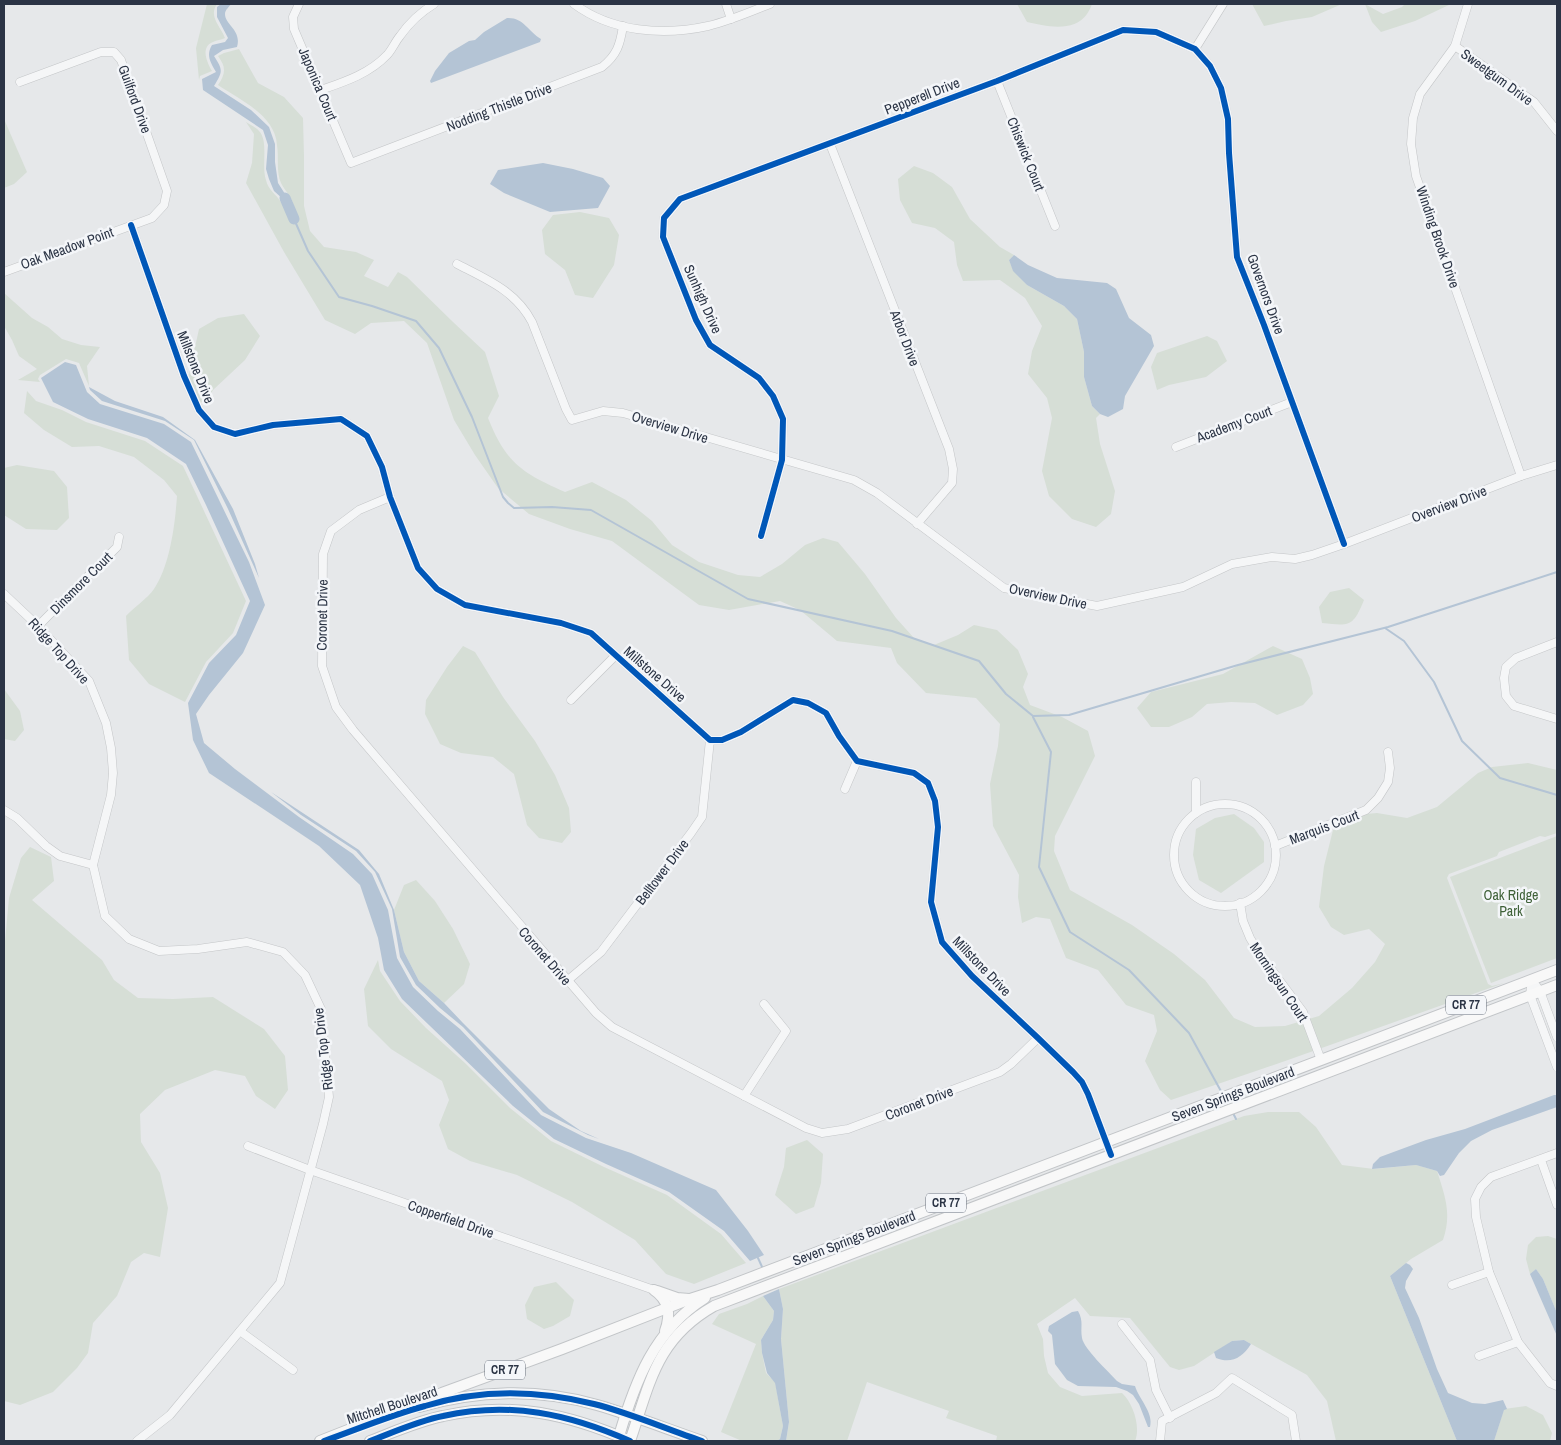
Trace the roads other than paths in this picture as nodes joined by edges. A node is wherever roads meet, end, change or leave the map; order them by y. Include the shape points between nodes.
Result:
1 (299, 4) edge
2 (434, 4) edge
3 (574, 4) edge
4 (726, 4) edge
5 (770, 4) edge
6 (1223, 4) edge
7 (1468, 4) edge
8 (731, 19) junction
9 (623, 26) junction
10 (1455, 46) junction
11 (1195, 49) junction
12 (997, 81) junction
13 (20, 82) dead end
14 (321, 90) junction
15 (1557, 131) edge
16 (830, 144) junction
17 (351, 163) joint
18 (664, 218) joint
19 (131, 225) junction
20 (1056, 226) dead end
21 (457, 264) dead end
22 (4, 272) edge
23 (1292, 402) junction
24 (1176, 447) dead end
25 (782, 460) junction
26 (1557, 465) edge
27 (1521, 476) junction
28 (390, 497) junction
29 (917, 524) junction
30 (761, 536) dead end
31 (119, 537) dead end
32 (1344, 544) junction
33 (4, 594) edge
34 (38, 626) junction
35 (1557, 642) edge
36 (615, 656) junction
37 (571, 700) dead end
38 (1557, 719) edge
39 (710, 740) junction
40 (1388, 752) dead end
41 (857, 761) junction
42 (1196, 782) dead end
43 (845, 789) dead end
44 (4, 810) edge
45 (1196, 813) junction
46 (1276, 846) junction
47 (93, 865) junction
48 (1240, 903) junction
49 (1557, 970) edge
50 (1532, 980) junction
51 (567, 981) junction
52 (1557, 985) edge
53 (1540, 991) junction
54 (1530, 995) junction
55 (764, 1004) dead end
56 (1557, 1037) edge
57 (1038, 1038) junction
58 (1368, 1042) junction
59 (1322, 1060) junction
60 (1557, 1067) edge
61 (1325, 1073) junction
62 (744, 1096) junction
63 (1234, 1107) junction
64 (248, 1146) dead end
65 (1108, 1148) junction
66 (1557, 1153) edge
67 (1540, 1160) junction
68 (310, 1170) junction
69 (1557, 1205) edge
70 (1489, 1272) junction
71 (1452, 1285) dead end
72 (654, 1290) junction
73 (718, 1290) junction
74 (690, 1299) junction
75 (667, 1308) junction
76 (1122, 1324) dead end
77 (240, 1331) junction
78 (663, 1335) junction
79 (1518, 1342) junction
80 (1480, 1356) dead end
81 (293, 1370) dead end
82 (1557, 1386) edge
83 (626, 1414) junction
84 (1170, 1418) junction
85 (638, 1419) junction
86 (618, 1439) edge
87 (137, 1441) edge
88 (320, 1441) edge
89 (324, 1441) edge
90 (370, 1441) edge
91 (630, 1441) edge
92 (702, 1441) edge
93 (1160, 1441) edge
94 (1296, 1441) edge

1 - 14 street, Japonica Court via 293,17 294,29
2 - 14 street via 415,18 387,55 372,67 354,78
3 - 9 street via 585,12
4 - 8 street
5 - 8 street
6 - 11 street
7 - 10 street, Winding Brook Drive
8 - 9 street via 680,30 653,31
9 - 17 street, Nodding Thistle Drive via 617,52 602,67
10 - 15 street, Sweetgum Drive via 1534,102
10 - 27 street, Winding Brook Drive via 1420,94 1413,118 1411,144 1416,176
11 - 12 street, Pepperell Drive via 1156,32 1124,30
11 - 23 street, Governors Drive via 1210,66 1222,88 1228,119 1238,258
12 - 16 street, Pepperell Drive
12 - 20 street, Chiswick Court
13 - 19 street, Guilford Drive via 101,52 114,52 121,60 167,191 164,205 152,218
14 - 17 street, Japonica Court
16 - 18 street, Pepperell Drive via 680,200
16 - 29 street, Arbor Drive via 949,449 952,483
18 - 25 street, Sunhigh Drive via 663,237 696,320 710,345 759,378 773,396 783,419
19 - 22 street, Oak Meadow Point
19 - 28 street, Millstone Drive via 184,376 199,410 214,427 235,434 273,425 341,419 367,436 382,467
21 - 25 street, Overview Drive via 504,290 526,309 572,420 603,410 623,413
23 - 24 street, Academy Court
23 - 32 street, Governors Drive
25 - 29 street, Overview Drive via 854,480 877,493
25 - 30 street, Sunhigh Drive
26 - 27 street, Overview Drive
27 - 32 street, Overview Drive
28 - 36 street, Millstone Drive via 418,568 437,589 465,605 561,623 591,633
28 - 51 street, Coronet Drive via 359,510 331,532 323,554 322,666 336,707
29 - 32 street, Overview Drive via 1004,588 1097,606 1184,587 1232,564 1272,557 1295,559
31 - 34 street, Dinsmore Court via 116,547
33 - 34 street, Ridge Top Drive
34 - 47 street, Ridge Top Drive via 89,681 106,723 113,774 111,795
35 - 38 street via 1516,658 1506,667 1504,678 1506,696 1514,706
36 - 37 street
36 - 39 street, Millstone Drive
39 - 41 street via 722,740 742,732 793,700 808,702 826,714
39 - 51 street, Belltower Drive via 702,816 601,952
40 - 46 street, Marquis Court via 1388,782 1366,810
41 - 43 street
41 - 57 street, Millstone Drive via 914,773 928,783 935,801 938,827 931,902 942,942 972,976
42 - 45 street
44 - 47 street via 60,856
45 - 46 street via 1211,805 1228,803 1245,808 1270,830
45 - 48 street via 1177,836 1174,861 1179,877 1201,900 1217,905
46 - 48 street via 1271,878 1262,891
47 - 68 street, Ridge Top Drive via 105,916 129,939 159,951 247,942 283,952 305,975 321,1009 329,1097
48 - 59 street, Morningsun Court via 1250,938 1303,1012
49 - 50 main road, Seven Springs Boulevard / CR 77
50 - 53 street
50 - 54 street
50 - 58 main road, Seven Springs Boulevard / CR 77
51 - 62 street, Coronet Drive via 612,1027
52 - 53 main road, Seven Springs Boulevard / CR 77
53 - 54 main road, Seven Springs Boulevard / CR 77
53 - 56 street
54 - 60 street
54 - 61 main road, Seven Springs Boulevard / CR 77
55 - 62 street via 786,1031
57 - 62 street, Coronet Drive via 1000,1072 848,1129 813,1131
57 - 65 street, Millstone Drive via 1082,1082
58 - 59 main road, Seven Springs Boulevard / CR 77
58 - 61 main road via 1331,1063
59 - 63 main road via 1314,1070 1248,1096
59 - 65 main road, Seven Springs Boulevard / CR 77 via 1175,1116
61 - 63 main road, Seven Springs Boulevard / CR 77
63 - 65 main road, Seven Springs Boulevard / CR 77
64 - 68 street, Copperfield Drive
65 - 73 main road, Seven Springs Boulevard / CR 77
65 - 85 main road, Seven Springs Boulevard / CR 77 via 1047,1172 1032,1184 705,1311 666,1348 655,1369
66 - 67 street
67 - 69 street
67 - 70 street via 1491,1177 1475,1199
68 - 72 street, Copperfield Drive
68 - 77 street, Ridge Top Drive via 280,1283
70 - 71 street
70 - 79 street
72 - 74 main road
72 - 75 main road via 662,1296
73 - 74 main road, Seven Springs Boulevard / CR 77
73 - 78 main road via 681,1316
74 - 75 main road, Seven Springs Boulevard / CR 77
75 - 78 main road via 668,1322
75 - 88 main road, Seven Springs Boulevard / CR 77
76 - 84 street via 1150,1360 1156,1390
77 - 81 street
77 - 87 street, Ridge Top Drive via 170,1415
78 - 83 main road via 643,1370
79 - 80 street
79 - 82 street via 1550,1383
83 - 85 main road, Mitchell Boulevard
83 - 86 main road
83 - 89 main road, Mitchell Boulevard via 556,1396 483,1394 427,1405
84 - 93 street via 1162,1421
84 - 94 street via 1216,1393 1232,1378 1292,1415
85 - 91 main road, CR 77
85 - 92 main road, Mitchell Boulevard
86 - 90 main road, CR 77 via 587,1424 556,1416 500,1409 442,1416
86 - 91 main road, CR 77

